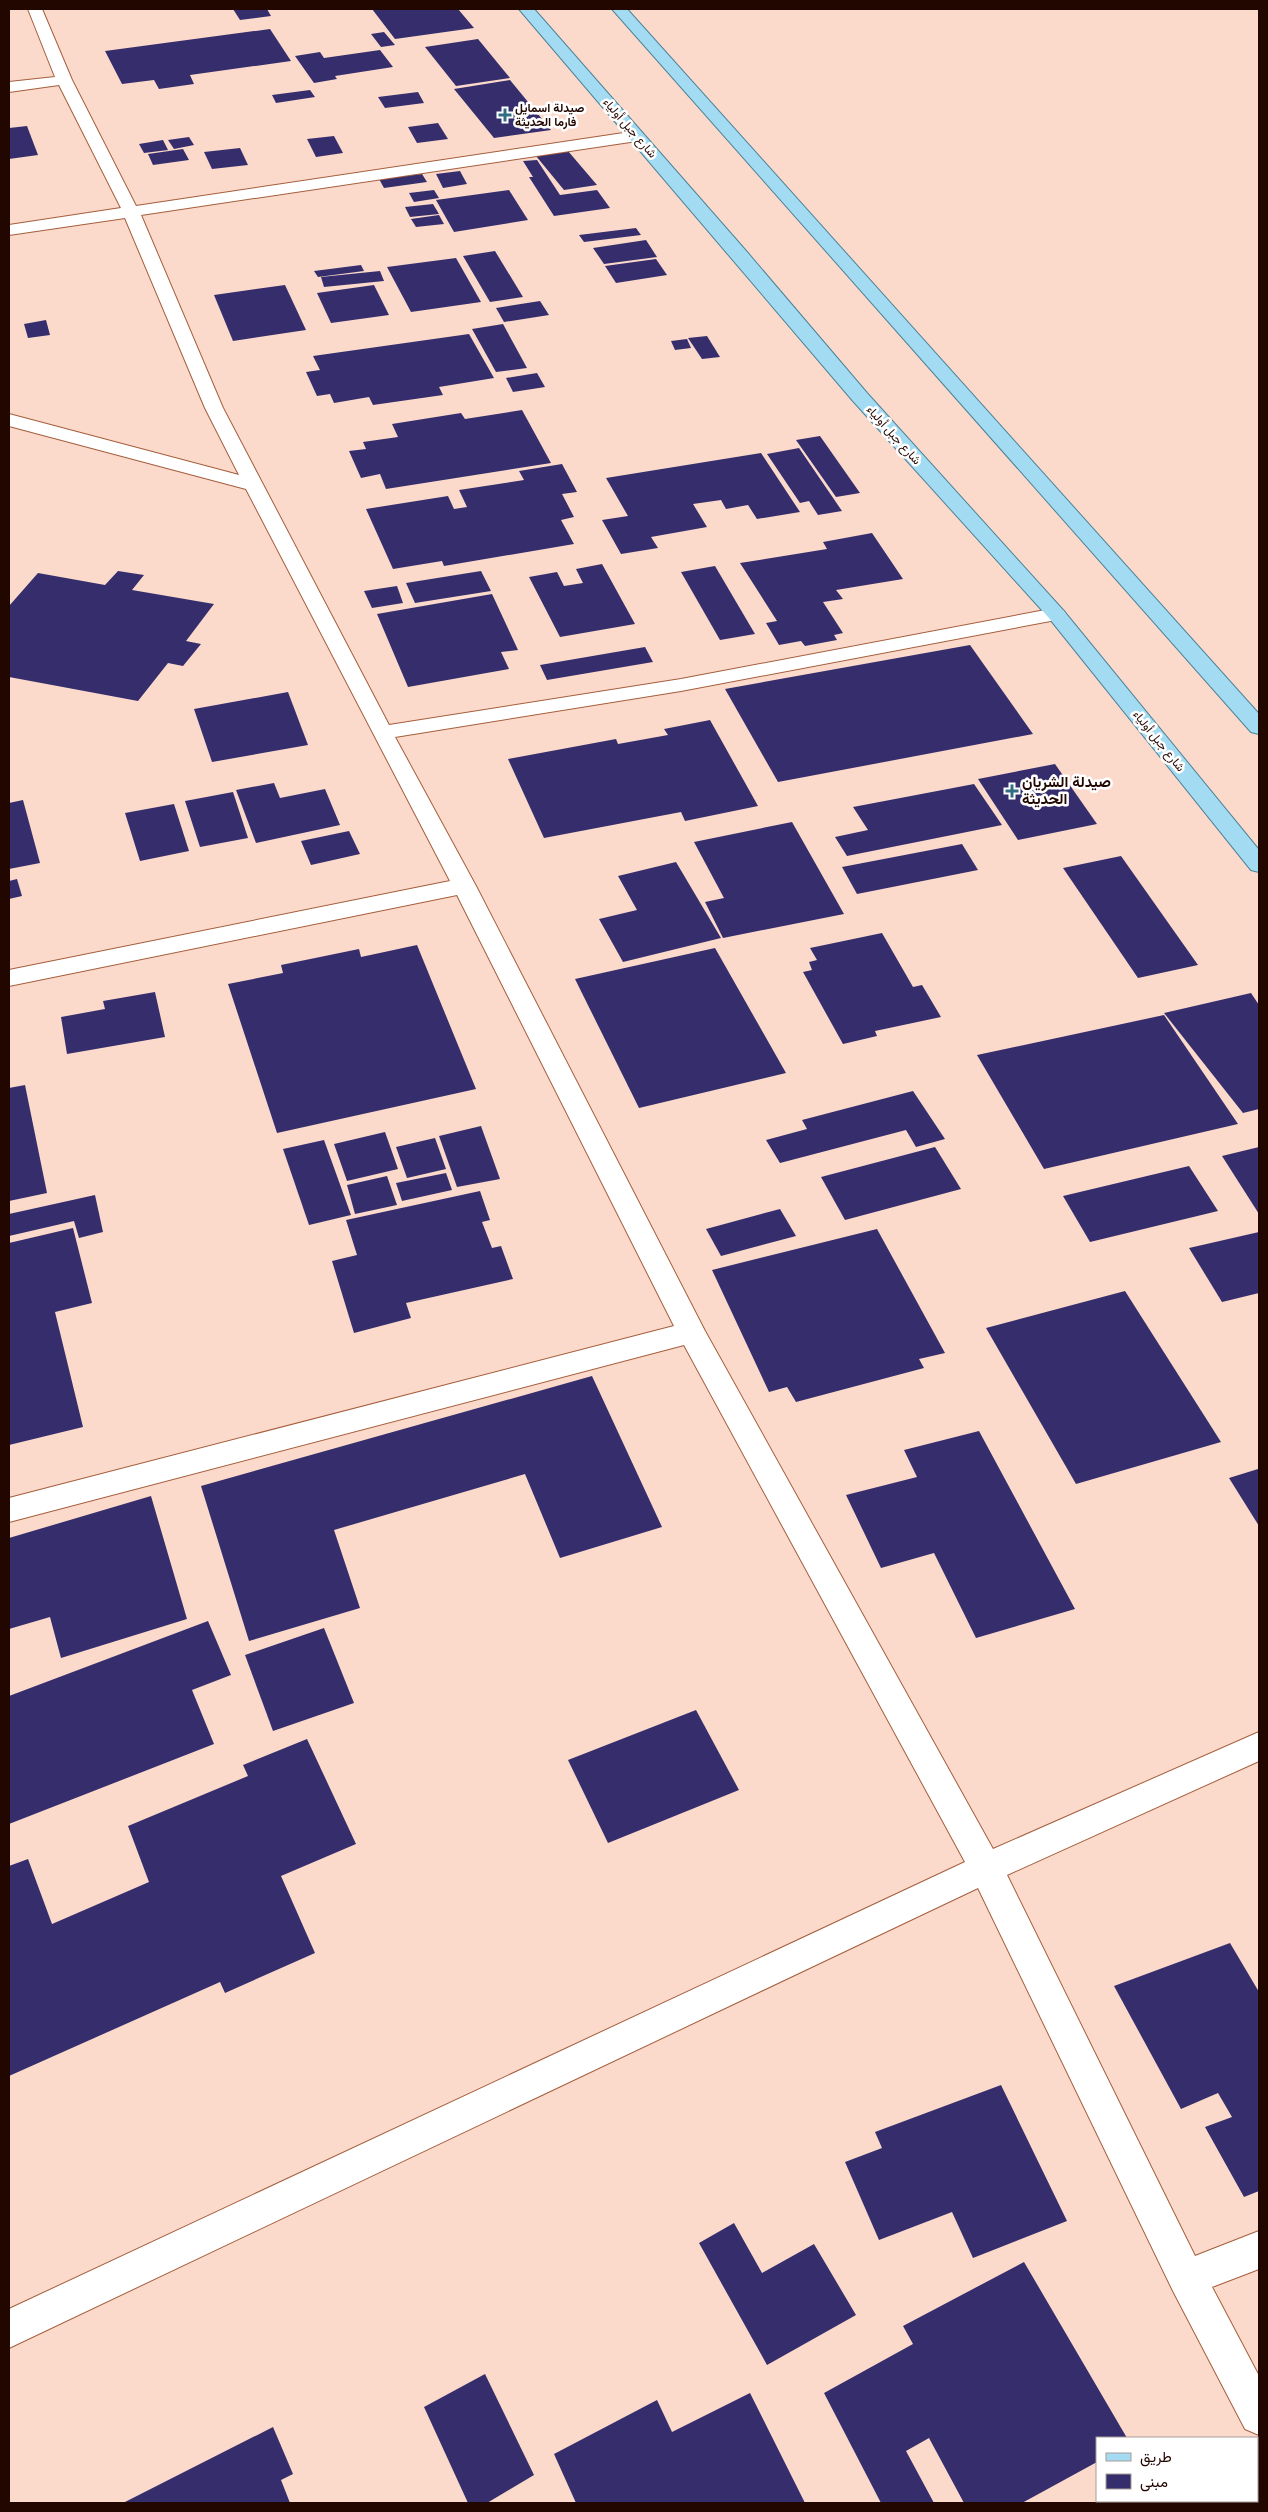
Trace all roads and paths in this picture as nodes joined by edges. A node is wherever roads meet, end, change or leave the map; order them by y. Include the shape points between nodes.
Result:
1 (35, 9) edge
2 (526, 9) edge
3 (619, 9) edge
4 (64, 80) junction
5 (9, 87) edge
6 (637, 136) junction
7 (131, 212) junction
8 (9, 230) edge
9 (13, 423) edge
10 (254, 485) junction
11 (1056, 614) junction
12 (1259, 727) edge
13 (382, 733) junction
14 (1259, 865) edge
15 (464, 886) junction
16 (9, 978) edge
17 (691, 1332) junction
18 (9, 1510) edge
19 (1259, 1746) edge
20 (986, 1868) junction
21 (1259, 2250) edge
22 (1186, 2278) junction
23 (9, 2328) edge
24 (1259, 2416) edge

1 - 4 street
2 - 6 main road, شارع جبل أولياء
3 - 12 main road
4 - 5 street
4 - 7 street
6 - 7 street
6 - 11 main road, شارع جبل أولياء via 860,397
7 - 8 street
7 - 10 street via 214,408
9 - 10 street
10 - 13 street
11 - 13 street via 681,685
11 - 14 main road, شارع جبل أولياء
13 - 15 street
15 - 16 street
15 - 17 street
17 - 18 street
17 - 20 street
19 - 20 street
20 - 22 street
20 - 23 street
21 - 22 street
22 - 24 street

